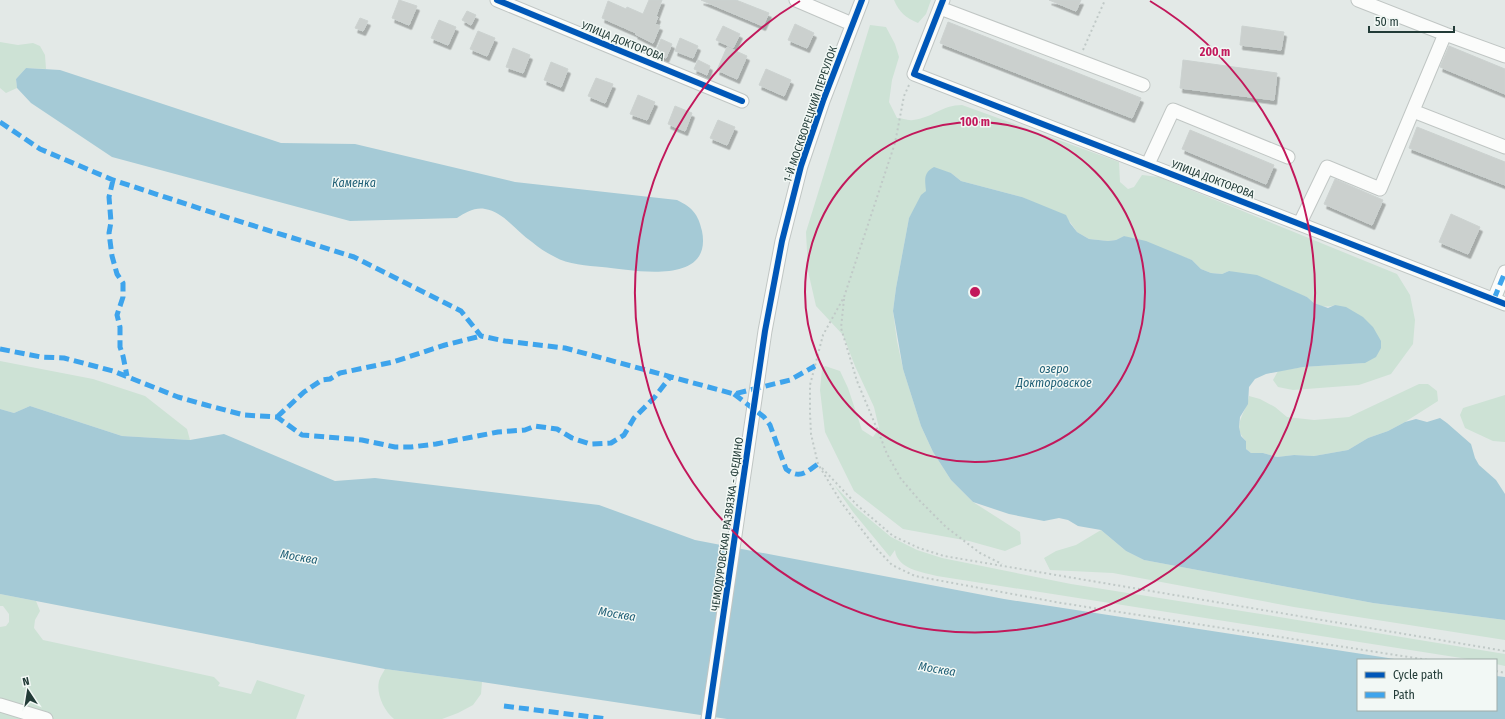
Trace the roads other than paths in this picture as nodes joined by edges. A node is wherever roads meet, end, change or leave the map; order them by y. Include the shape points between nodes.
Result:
1 (499, 0) edge
2 (796, 0) edge
3 (862, 0) edge
4 (1358, 0) edge
5 (1376, 3) edge
6 (941, 4) edge
7 (852, 24) junction
8 (1445, 34) junction
9 (1505, 56) edge
10 (1143, 85) dead end
11 (742, 101) dead end
12 (1412, 111) junction
13 (1505, 147) edge
14 (1288, 157) dead end
15 (1148, 164) junction
16 (1300, 223) junction
17 (1505, 272) edge
18 (1500, 301) edge
19 (765, 331) joint
20 (0, 705) edge
21 (46, 719) edge
22 (708, 719) edge

1 - 11 street, УЛИЦА ДОКТОРОВА
2 - 7 street
3 - 7 street, 1-Й МОСКВОРЕЦКИЙ ПЕРЕУЛОК
4 - 5 street
5 - 8 street
6 - 10 street
6 - 15 street, УЛИЦА ДОКТОРОВА via 914,74
7 - 19 street, 1-Й МОСКВОРЕЦКИЙ ПЕРЕУЛОК via 801,166 782,241
8 - 9 street
8 - 12 street
12 - 13 street
12 - 16 street via 1380,189 1327,167
14 - 15 street via 1173,110
15 - 16 street, УЛИЦА ДОКТОРОВА
16 - 18 street, УЛИЦА ДОКТОРОВА
17 - 18 street
19 - 22 street, ЧЕМОДУРОВСКАЯ РАЗВЯЗКА - ФЕДИНО
20 - 21 street

